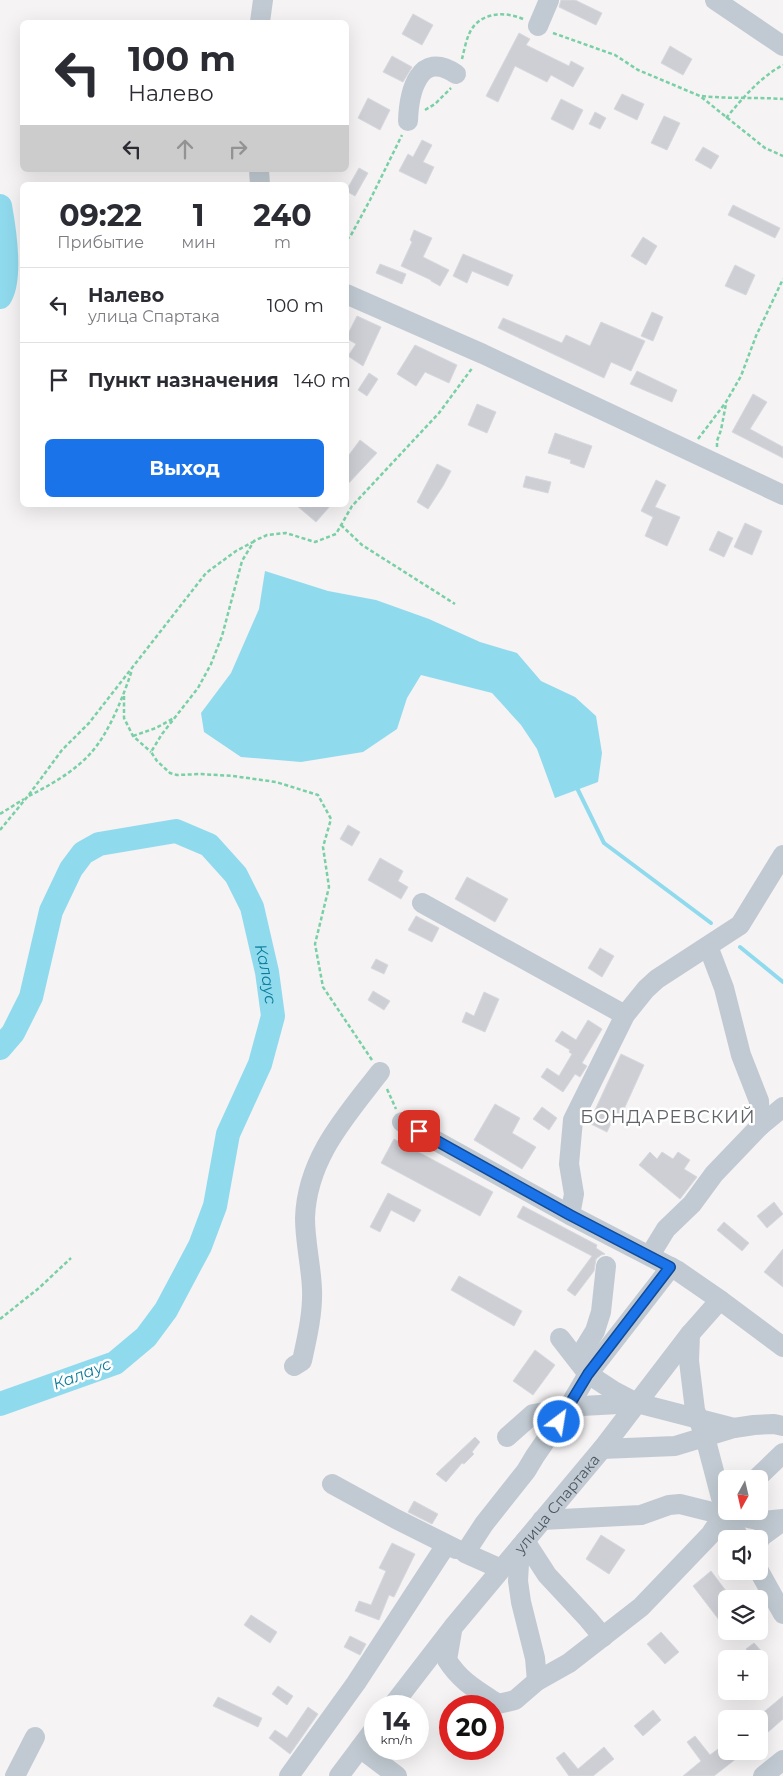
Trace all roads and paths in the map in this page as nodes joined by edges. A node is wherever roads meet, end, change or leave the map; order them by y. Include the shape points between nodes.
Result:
1 (263, 0) edge
2 (549, 0) edge
3 (715, 0) edge
4 (260, 20) edge
5 (538, 26) junction
6 (783, 46) edge
7 (783, 65) edge
8 (456, 74) junction
9 (700, 96) junction
10 (744, 97) junction
11 (783, 99) edge
12 (726, 118) junction
13 (408, 121) junction
14 (783, 156) edge
15 (349, 237) edge
16 (783, 279) edge
17 (349, 295) edge
18 (483, 354) junction
19 (726, 401) junction
20 (688, 452) junction
21 (719, 466) junction
22 (783, 495) edge
23 (341, 525) junction
24 (254, 541) junction
25 (455, 604) dead end
26 (134, 666) junction
27 (125, 693) junction
28 (175, 718) junction
29 (133, 736) junction
30 (151, 752) junction
31 (28, 796) junction
32 (0, 814) edge
33 (0, 830) edge
34 (783, 855) edge
35 (422, 903) dead end
36 (708, 946) junction
37 (625, 1015) junction
38 (380, 1072) junction
39 (783, 1107) edge
40 (402, 1122) joint
41 (760, 1126) junction
42 (570, 1215) junction
43 (650, 1255) junction
44 (71, 1258) dead end
45 (606, 1266) dead end
46 (670, 1267) junction
47 (720, 1300) junction
48 (0, 1319) edge
49 (690, 1334) junction
50 (560, 1338) dead end
51 (783, 1347) edge
52 (294, 1366) dead end
53 (584, 1369) junction
54 (637, 1403) junction
55 (568, 1408) junction
56 (783, 1426) edge
57 (701, 1428) junction
58 (508, 1437) dead end
59 (602, 1449) junction
60 (783, 1453) edge
61 (765, 1470) edge
62 (332, 1484) dead end
63 (718, 1485) edge
64 (718, 1512) edge
65 (542, 1520) junction
66 (720, 1520) edge
67 (758, 1520) edge
68 (781, 1524) edge
69 (768, 1532) edge
70 (522, 1544) junction
71 (446, 1545) junction
72 (465, 1553) junction
73 (501, 1569) junction
74 (764, 1580) edge
75 (783, 1614) edge
76 (453, 1626) junction
77 (603, 1637) junction
78 (537, 1682) junction
79 (400, 1695) edge
80 (35, 1737) dead end
81 (364, 1743) edge
82 (360, 1748) junction
83 (783, 1760) edge
84 (15, 1776) edge
85 (289, 1776) edge
86 (339, 1776) edge
87 (397, 1776) edge
88 (763, 1776) edge

1 - 4 street
2 - 5 street
3 - 6 street
5 - 8 path via 513,15 497,14 476,22 469,33
5 - 9 path via 614,55 638,70
7 - 10 path
8 - 13 path via 451,89
8 - 13 street via 435,66 424,70 414,84
9 - 10 path
9 - 12 path
10 - 11 path
10 - 12 path
12 - 14 path via 765,148
13 - 15 path
16 - 19 path via 741,376
17 - 18 street
18 - 20 street
18 - 23 path via 439,413 352,506
19 - 20 path
19 - 21 path via 716,441
20 - 21 street
21 - 22 street
23 - 24 path via 336,534 315,542 286,533 267,535
23 - 25 path via 362,545
24 - 26 path via 206,573
24 - 28 path via 242,560 222,636 211,664
26 - 27 path
26 - 31 path via 89,723 62,750
27 - 29 path via 124,718
27 - 31 path via 112,721 90,754 55,782
28 - 29 path
28 - 30 path
29 - 30 path
30 - 38 path via 170,773 177,775 276,782 318,795 331,819 323,847 329,887 315,944 323,987
31 - 32 path
31 - 33 path
34 - 36 street via 740,925
35 - 37 street
36 - 37 street via 657,979
36 - 41 street via 724,988 741,1055 759,1101
37 - 42 street via 573,1120 569,1164 574,1194
38 - 40 path
38 - 52 street via 321,1152 311,1182 305,1216 312,1292 309,1330 302,1361
39 - 41 street
40 - 42 street
41 - 43 street via 666,1229
42 - 43 street
43 - 46 street
44 - 48 path
45 - 53 street via 601,1312 584,1350
46 - 47 street
46 - 53 street
47 - 49 street, улица Спартака
47 - 51 street
49 - 54 street, улица Спартака
49 - 57 street via 689,1362 695,1410
50 - 53 street
53 - 54 street
53 - 55 street
54 - 55 street
54 - 57 street
54 - 59 street, улица Спартака
55 - 58 street via 533,1414
55 - 72 street
56 - 57 street
57 - 59 street via 675,1446
57 - 63 street
59 - 65 street, улица Спартака
60 - 61 street
62 - 71 street
64 - 65 street via 680,1504 641,1515
65 - 70 street, улица Спартака
66 - 77 street via 641,1607
67 - 68 street
68 - 69 street
70 - 73 street, улица Спартака
70 - 77 street
70 - 78 street via 518,1581
71 - 72 street
71 - 85 street via 356,1683
72 - 73 street
73 - 76 street, улица Спартака
74 - 75 street
76 - 78 street via 447,1660 455,1674 473,1688 498,1704 515,1700
76 - 79 street, улица Спартака
77 - 78 street
80 - 84 street
81 - 82 street
82 - 86 street
82 - 87 street
83 - 88 street

